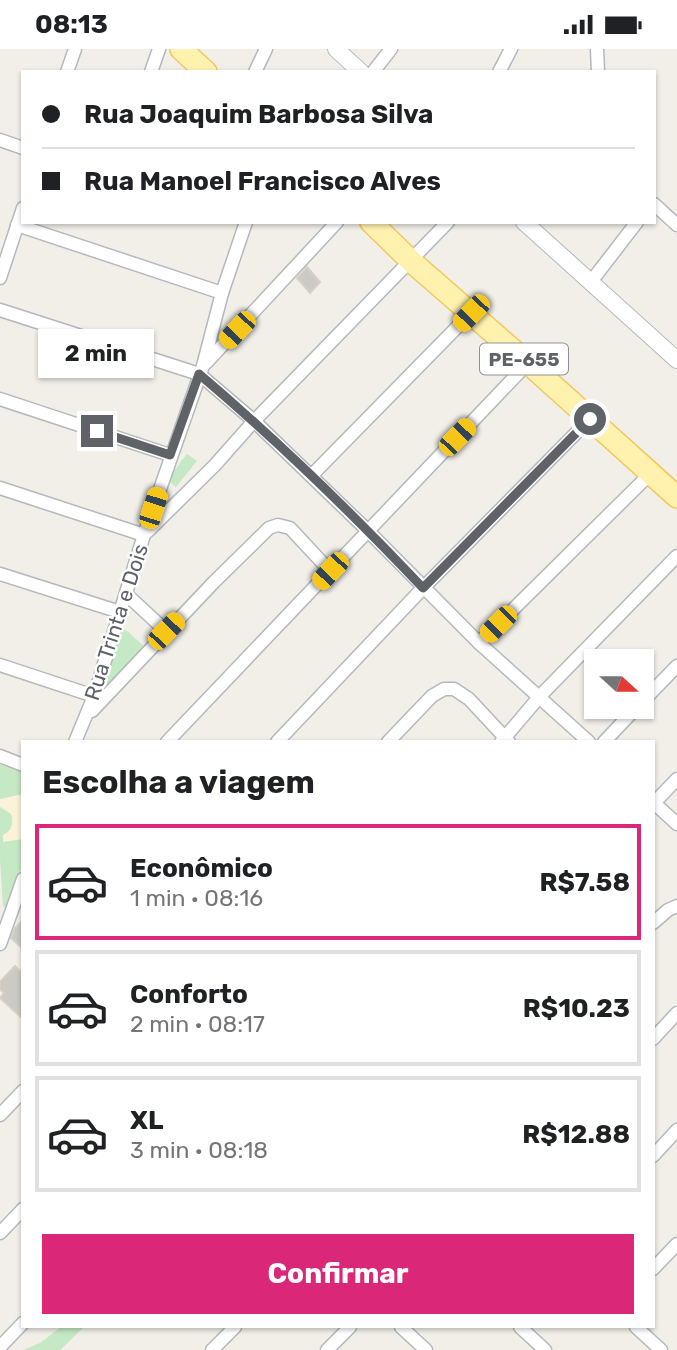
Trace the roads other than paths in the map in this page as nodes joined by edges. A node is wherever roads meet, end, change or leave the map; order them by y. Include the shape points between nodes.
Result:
1 (75, 49) edge
2 (159, 49) edge
3 (181, 49) edge
4 (266, 49) edge
5 (336, 49) edge
6 (391, 49) edge
7 (511, 49) edge
8 (597, 49) edge
9 (68, 70) edge
10 (152, 70) edge
11 (204, 70) edge
12 (256, 70) edge
13 (360, 70) edge
14 (375, 70) edge
15 (500, 70) edge
16 (598, 70) edge
17 (0, 140) edge
18 (21, 147) edge
19 (656, 206) edge
20 (21, 214) edge
21 (245, 224) edge
22 (335, 224) edge
23 (373, 224) edge
24 (446, 224) edge
25 (526, 224) edge
26 (635, 224) edge
27 (17, 225) junction
28 (677, 225) edge
29 (412, 262) junction
30 (0, 278) edge
31 (590, 283) junction
32 (222, 293) junction
33 (0, 310) edge
34 (471, 313) junction
35 (677, 360) edge
36 (528, 363) junction
37 (201, 370) junction
38 (0, 399) edge
39 (590, 419) junction
40 (254, 421) junction
41 (170, 455) junction
42 (651, 473) junction
43 (311, 476) junction
44 (0, 488) edge
45 (677, 498) edge
46 (369, 531) junction
47 (144, 535) junction
48 (677, 556) edge
49 (330, 571) junction
50 (0, 575) edge
51 (423, 588) junction
52 (126, 594) junction
53 (120, 612) junction
54 (166, 631) junction
55 (479, 643) junction
56 (0, 665) edge
57 (677, 666) edge
58 (654, 690) edge
59 (94, 696) junction
60 (540, 696) junction
61 (626, 719) edge
62 (83, 720) junction
63 (76, 740) edge
64 (169, 740) edge
65 (279, 740) edge
66 (390, 740) edge
67 (504, 740) edge
68 (506, 740) edge
69 (587, 740) edge
70 (606, 740) edge
71 (0, 756) edge
72 (21, 764) edge
73 (677, 779) edge
74 (655, 801) edge
75 (655, 805) edge
76 (677, 824) edge
77 (21, 885) edge
78 (677, 907) edge
79 (0, 909) edge
80 (655, 921) edge
81 (1, 941) edge
82 (677, 1013) edge
83 (655, 1037) edge
84 (21, 1093) edge
85 (0, 1115) edge
86 (677, 1130) edge
87 (655, 1154) edge
88 (21, 1211) edge
89 (0, 1233) edge
90 (677, 1244) edge
91 (655, 1267) edge
92 (21, 1326) edge
93 (234, 1328) edge
94 (349, 1328) edge
95 (402, 1328) edge
96 (521, 1328) edge
97 (637, 1328) edge
98 (0, 1347) edge
99 (212, 1350) edge
100 (327, 1350) edge
101 (426, 1350) edge
102 (545, 1350) edge
103 (661, 1350) edge

1 - 9 street
2 - 10 street
3 - 11 main road
4 - 12 street
5 - 13 street
6 - 14 street
7 - 15 street
8 - 16 street
17 - 18 street
19 - 28 street
20 - 27 street
21 - 32 street, Rua Trinta e Dois
22 - 37 street
23 - 29 main road, PE-655
24 - 29 street
25 - 31 street
26 - 31 street
27 - 30 street
27 - 32 street
29 - 34 main road, PE-655
29 - 40 street
31 - 35 street
32 - 37 street, Rua Trinta e Dois
33 - 37 street
34 - 36 main road, PE-655
34 - 43 street
36 - 39 main road, PE-655
36 - 46 street
37 - 40 street
37 - 41 street, Rua Trinta e Dois
38 - 41 street
39 - 42 main road, PE-655
39 - 51 street
40 - 43 street
40 - 47 street
41 - 47 street, Rua Trinta e Dois
42 - 45 main road, PE-655
42 - 55 street
43 - 46 street
44 - 47 street
46 - 49 street
46 - 51 street
47 - 52 street, Rua Trinta e Dois
48 - 60 street
49 - 54 street via 289,528 273,526
49 - 64 street
50 - 53 street
51 - 55 street
51 - 65 street
52 - 53 street, Rua Trinta e Dois
52 - 54 street
53 - 59 street, Rua Trinta e Dois
54 - 62 street
55 - 60 street
56 - 59 street
57 - 58 street
59 - 62 street, Rua Trinta e Dois
60 - 68 street
60 - 69 street
61 - 70 street
62 - 63 street, Rua Trinta e Dois
66 - 67 street via 432,696 453,689 469,699
71 - 72 street
73 - 74 street
75 - 76 street
77 - 81 street
78 - 80 street via 667,909
79 - 81 street
82 - 83 street
84 - 85 street
86 - 87 street
88 - 89 street
90 - 91 street
92 - 98 street
93 - 99 street
94 - 100 street
95 - 101 street
96 - 102 street
97 - 103 street

